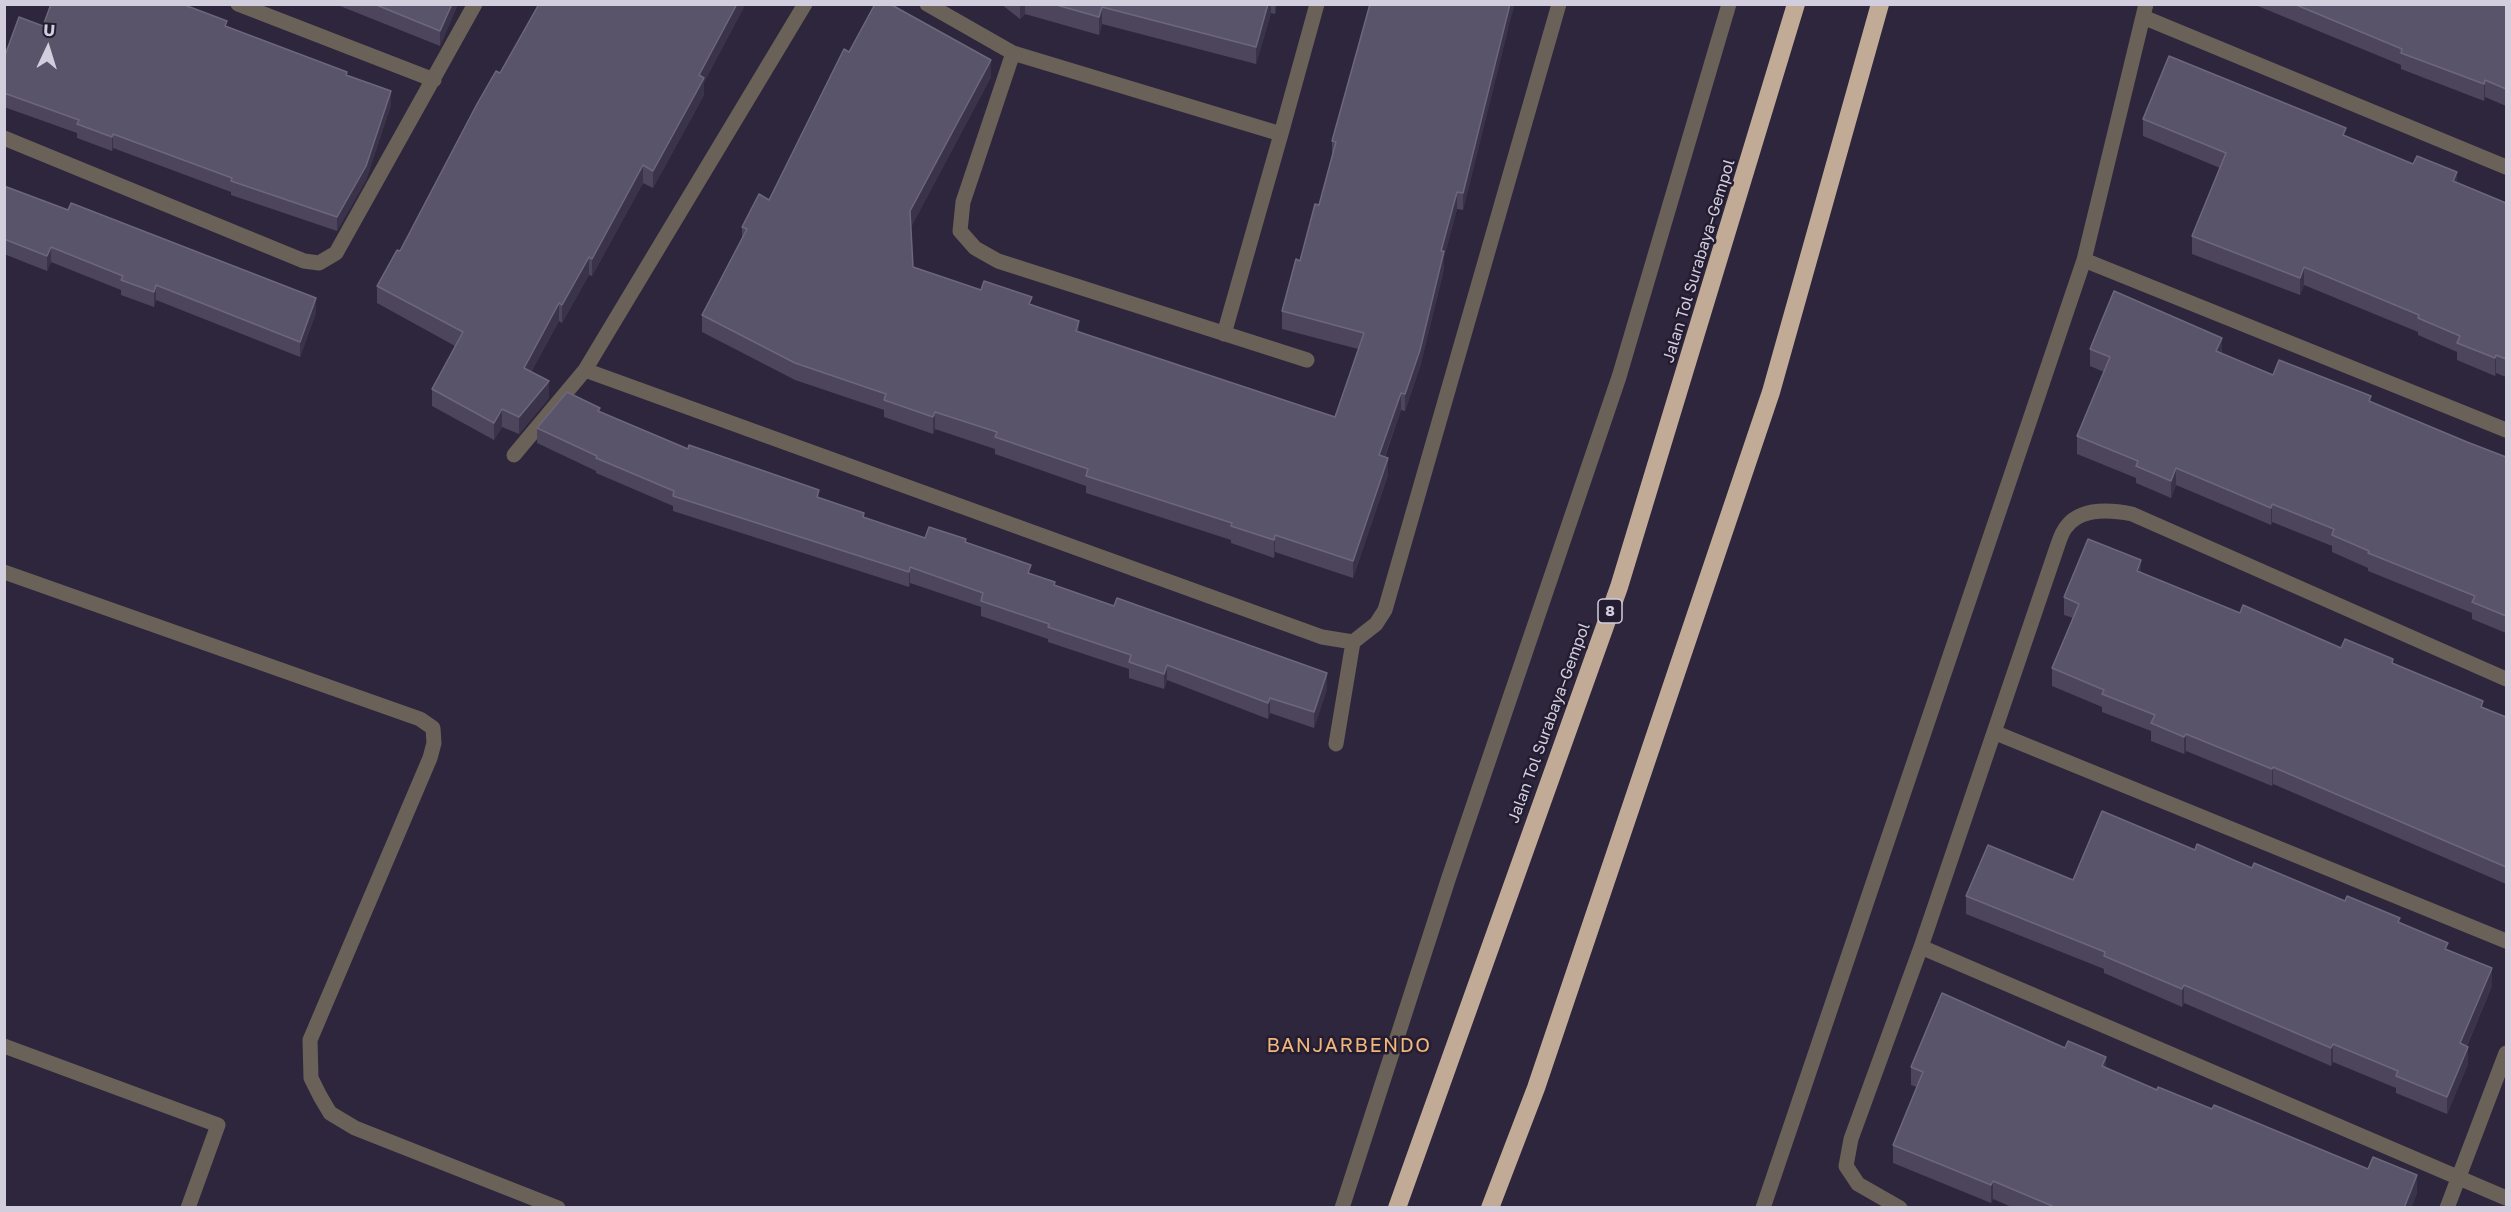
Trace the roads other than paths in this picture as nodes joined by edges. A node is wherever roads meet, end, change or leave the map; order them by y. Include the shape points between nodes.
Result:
1 (238, 4) edge
2 (475, 4) edge
3 (805, 4) edge
4 (927, 4) edge
5 (1317, 4) edge
6 (1559, 4) edge
7 (1729, 4) edge
8 (1796, 4) edge
9 (1880, 4) edge
10 (2144, 11) edge
11 (1013, 54) junction
12 (435, 80) junction
13 (1281, 134) junction
14 (4, 138) edge
15 (2506, 167) edge
16 (2084, 260) junction
17 (1224, 334) junction
18 (1307, 360) dead end
19 (585, 370) junction
20 (2506, 430) edge
21 (514, 455) dead end
22 (4, 572) edge
23 (1353, 642) junction
24 (2506, 679) edge
25 (1996, 733) junction
26 (1336, 744) dead end
27 (2506, 941) edge
28 (1922, 947) junction
29 (4, 1046) edge
30 (2506, 1053) edge
31 (2459, 1177) junction
32 (2506, 1198) edge
33 (188, 1208) edge
34 (558, 1208) edge
35 (1342, 1208) edge
36 (1397, 1208) edge
37 (1491, 1208) edge
38 (1763, 1208) edge
39 (1900, 1208) edge
40 (2447, 1208) edge

1 - 12 street
2 - 12 street
3 - 19 street
4 - 11 street
5 - 13 street
6 - 23 street via 1385,610 1376,624
7 - 35 street via 1619,377 1449,877
8 - 36 highway, Jalan Tol Surabaya–Gempol / 8 via 1619,587
9 - 37 highway via 1771,392 1536,1088
10 - 15 street
10 - 16 street
11 - 13 street
11 - 17 street via 963,202 960,231 975,248 998,261
12 - 14 street via 336,253 319,263 304,261
13 - 17 street
16 - 20 street
16 - 38 street
17 - 18 street
19 - 21 street
19 - 23 street via 1322,638
22 - 34 street via 420,719 433,728 430,758 310,1040 311,1078 330,1113 355,1128
23 - 26 street
24 - 25 street via 2132,514 2110,510 2087,513 2067,525
25 - 27 street
25 - 28 street
28 - 31 street
28 - 39 street via 1851,1139 1846,1166 1858,1184
29 - 33 street via 218,1125
30 - 31 street
31 - 32 street
31 - 40 street

